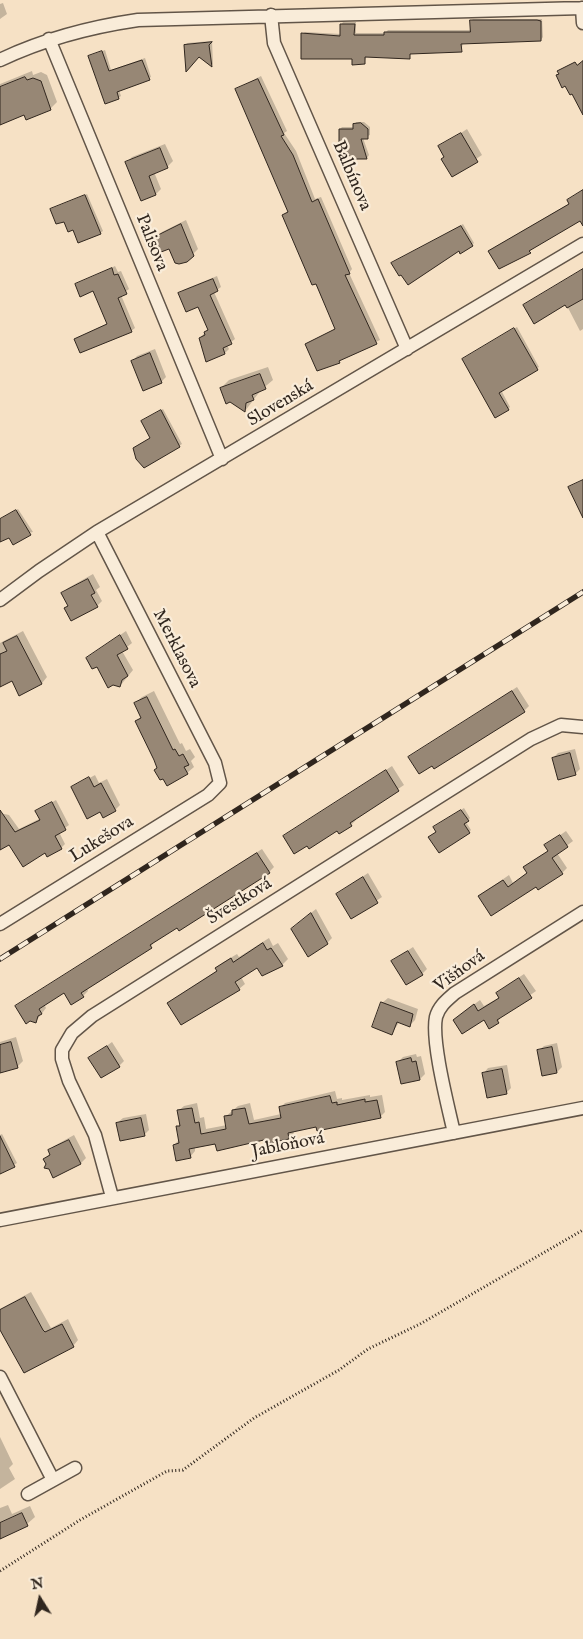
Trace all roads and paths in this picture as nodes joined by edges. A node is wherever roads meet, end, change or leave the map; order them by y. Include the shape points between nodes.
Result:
1 (582, 8) edge
2 (271, 15) junction
3 (583, 23) edge
4 (49, 39) junction
5 (0, 60) edge
6 (583, 244) edge
7 (408, 349) junction
8 (222, 459) junction
9 (98, 532) junction
10 (0, 600) edge
11 (583, 727) edge
12 (220, 782) joint
13 (583, 912) edge
14 (0, 924) edge
15 (583, 1108) edge
16 (454, 1133) junction
17 (112, 1197) junction
18 (0, 1220) edge
19 (583, 1230) edge
20 (0, 1377) edge
21 (75, 1468) dead end
22 (53, 1480) junction
23 (28, 1494) dead end
24 (0, 1571) edge

1 - 2 street
1 - 3 street
2 - 4 street via 138,20
2 - 7 street, Balbínova via 274,43
4 - 5 street
4 - 8 street, Palisova
6 - 7 street, Slovenská
7 - 8 street, Slovenská
8 - 9 street, Slovenská
9 - 10 street, Slovenská
9 - 12 street, Merklasova via 215,763
11 - 17 street, Švestková via 561,725 530,739 101,1011 72,1033 62,1050 64,1070 95,1135
12 - 14 street, Lukešova via 208,795
13 - 16 street, Višňová via 455,993 438,1011 436,1037
15 - 16 street, Jabloňová
16 - 17 street, Jabloňová
17 - 18 street, Jabloňová
19 - 24 path via 420,1324 368,1348 339,1370 254,1418 183,1470 167,1471 80,1520
20 - 22 street
21 - 22 street
22 - 23 street

